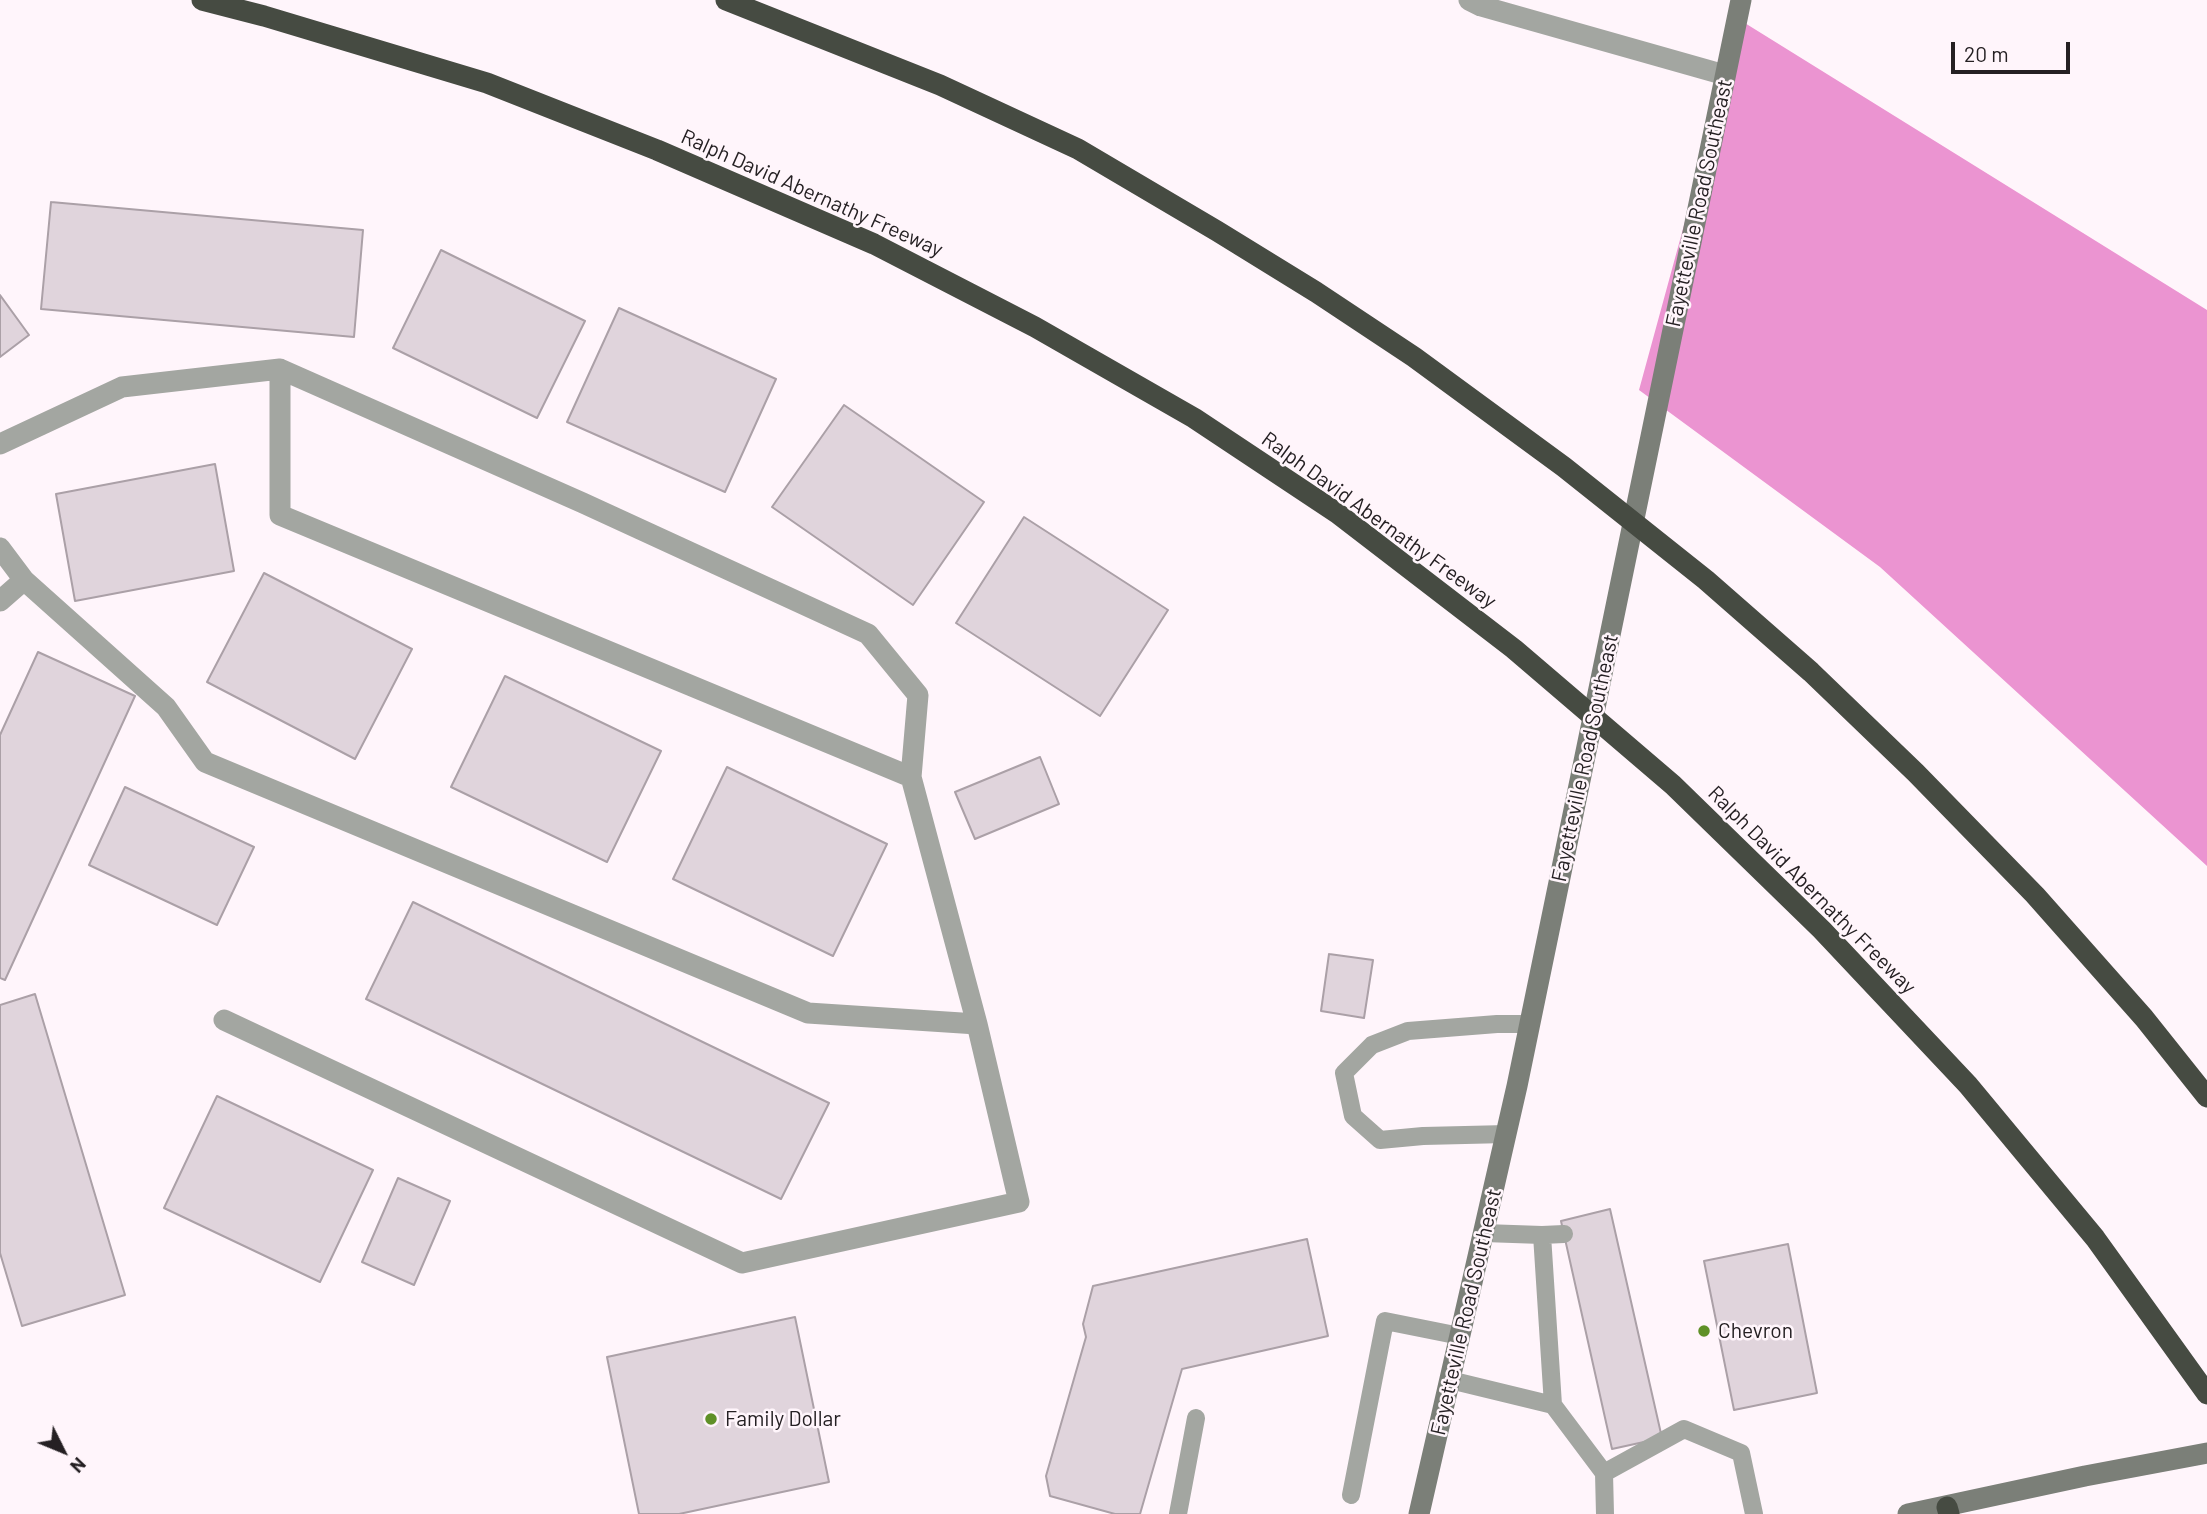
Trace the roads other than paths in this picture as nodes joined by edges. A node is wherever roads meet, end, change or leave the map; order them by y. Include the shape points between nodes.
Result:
1 (202, 0) edge
2 (726, 0) edge
3 (1469, 0) edge
4 (1741, 0) edge
5 (1725, 75) junction
6 (280, 369) junction
7 (0, 444) edge
8 (0, 548) edge
9 (24, 580) junction
10 (0, 601) edge
11 (911, 777) junction
12 (224, 1020) dead end
13 (977, 1024) junction
14 (1530, 1024) junction
15 (2207, 1097) edge
16 (1507, 1134) junction
17 (1484, 1233) junction
18 (1564, 1234) dead end
19 (1542, 1235) junction
20 (1460, 1336) junction
21 (1450, 1380) junction
22 (2207, 1394) edge
23 (1553, 1405) junction
24 (1196, 1418) dead end
25 (2207, 1452) edge
26 (1604, 1473) junction
27 (1352, 1495) dead end
28 (1948, 1511) edge
29 (1178, 1514) edge
30 (1419, 1514) edge
31 (1605, 1514) edge
32 (1754, 1514) edge
33 (1908, 1514) edge

1 - 22 highway, Ralph David Abernathy Freeway via 487,83 874,244 1035,327 1194,418 1336,513 1535,667 1673,785 1822,930 1968,1085 2095,1238
2 - 15 highway via 940,85 1077,149 1316,292 1414,357 1563,467 1706,580 1916,773 2044,905
3 - 5 street
4 - 5 street, Fayetteville Road Southeast
5 - 14 street, Fayetteville Road Southeast
6 - 7 street via 122,387
6 - 11 street via 868,634 919,695
6 - 11 street via 280,515
8 - 9 street
9 - 10 street
9 - 13 street via 166,707 205,762 808,1013
11 - 13 street
12 - 13 street via 742,1263 1019,1202
14 - 16 street, Fayetteville Road Southeast
14 - 16 lane via 1408,1031 1372,1045 1344,1073 1353,1116 1380,1140
16 - 17 street, Fayetteville Road Southeast
17 - 19 lane
17 - 20 street, Fayetteville Road Southeast
18 - 19 lane
19 - 23 lane
20 - 21 street, Fayetteville Road Southeast
20 - 27 lane via 1385,1321
21 - 23 lane
21 - 30 street, Fayetteville Road Southeast
23 - 26 lane
24 - 29 lane
25 - 28 street via 2085,1476
26 - 31 lane
26 - 32 lane via 1684,1429 1741,1453
28 - 33 street

